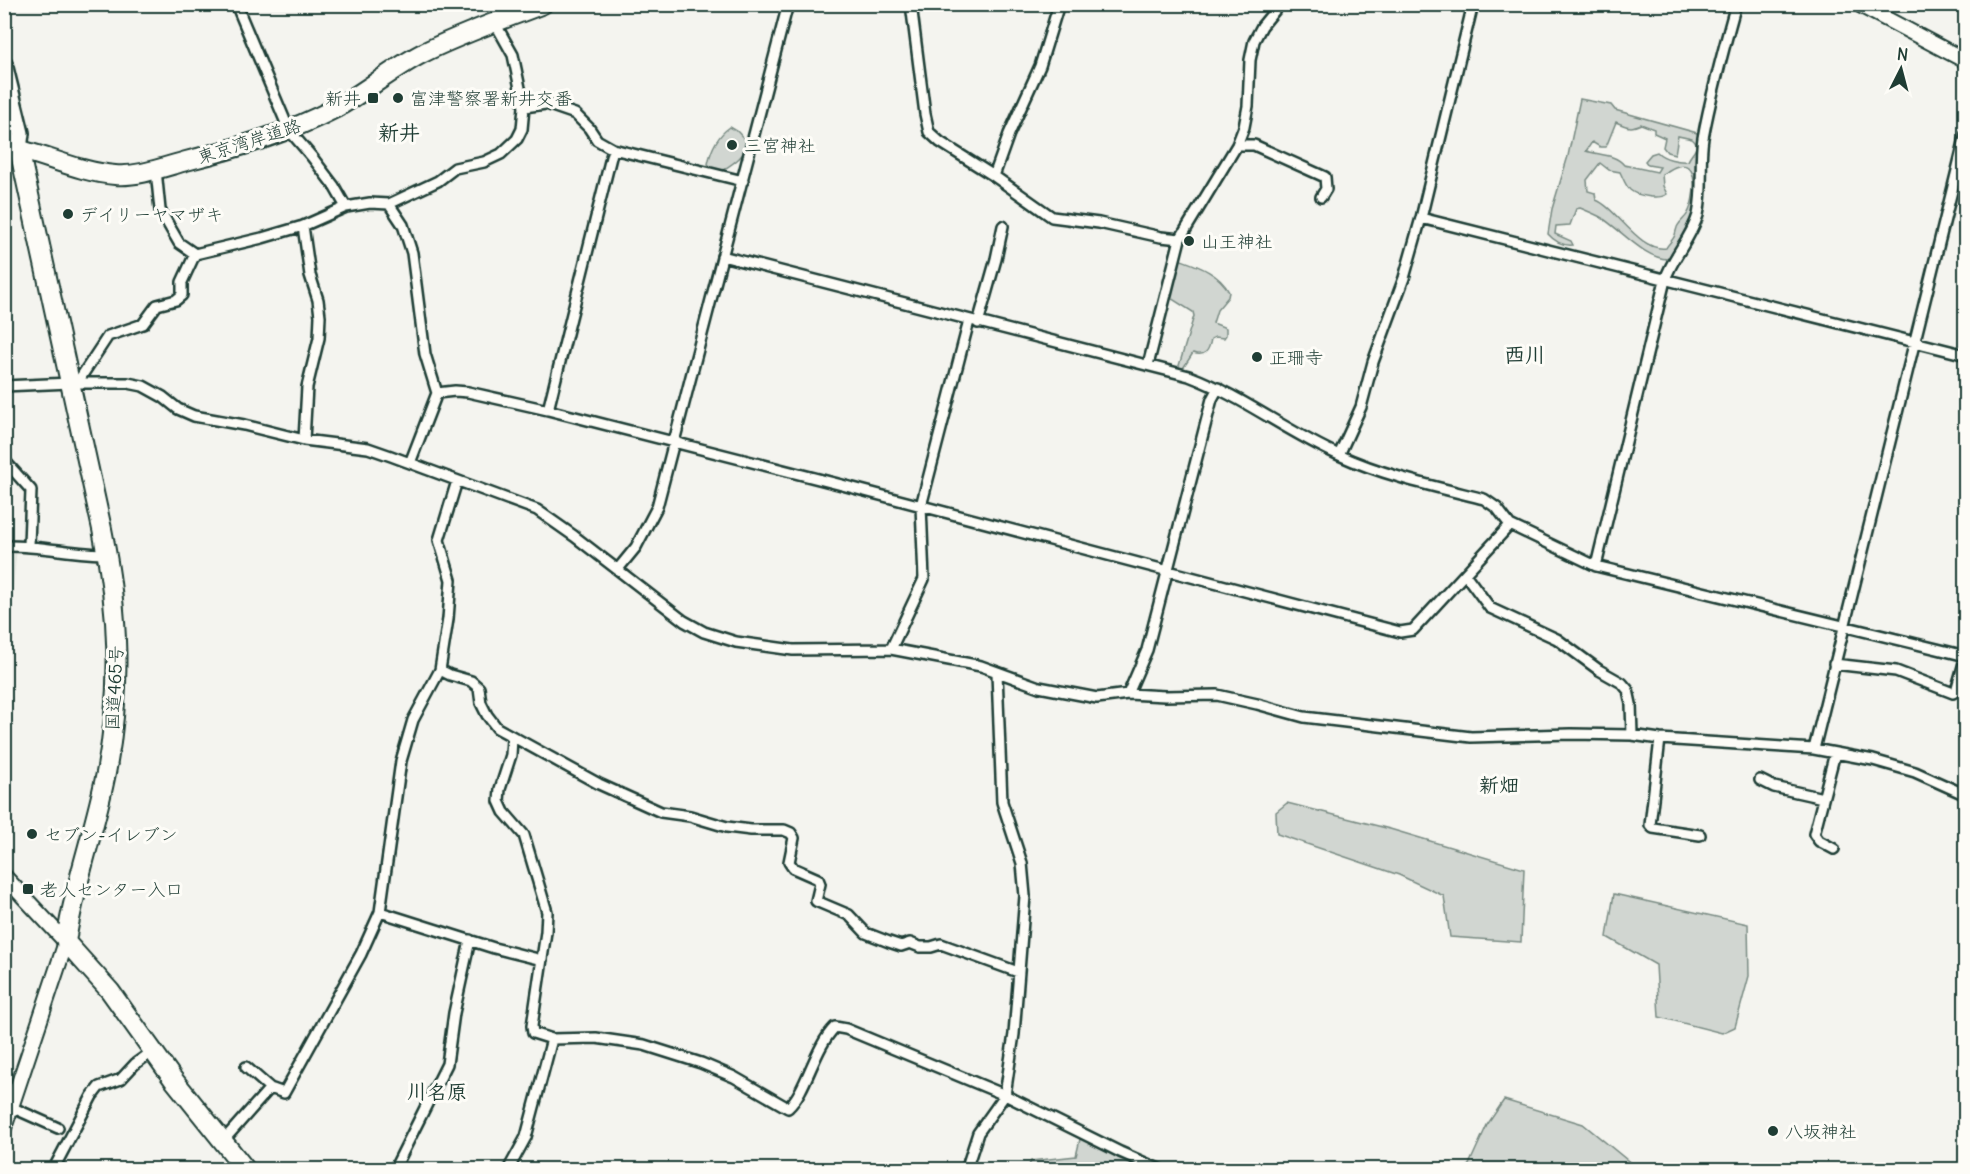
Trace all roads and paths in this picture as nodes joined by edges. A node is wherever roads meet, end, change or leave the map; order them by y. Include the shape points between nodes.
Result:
1 (237, 4) edge
2 (543, 4) edge
3 (788, 4) edge
4 (911, 4) edge
5 (1059, 4) edge
6 (1280, 4) edge
7 (1473, 4) edge
8 (1736, 4) edge
9 (1858, 4) edge
10 (516, 9) edge
11 (495, 23) junction
12 (1965, 61) edge
13 (4, 64) edge
14 (4, 104) edge
15 (524, 107) junction
16 (289, 130) junction
17 (1965, 134) edge
18 (1237, 145) junction
19 (12, 148) edge
20 (613, 149) junction
21 (156, 170) junction
22 (994, 176) junction
23 (743, 182) junction
24 (1321, 197) dead end
25 (389, 204) junction
26 (346, 207) junction
27 (1421, 218) junction
28 (303, 226) junction
29 (1003, 226) dead end
30 (1180, 239) junction
31 (195, 254) junction
32 (722, 256) junction
33 (1665, 280) junction
34 (974, 322) junction
35 (1914, 342) junction
36 (1965, 355) edge
37 (1148, 364) junction
38 (73, 383) junction
39 (4, 386) edge
40 (1218, 388) junction
41 (437, 393) junction
42 (548, 410) junction
43 (304, 441) junction
44 (675, 442) junction
45 (1339, 455) junction
46 (4, 460) edge
47 (410, 463) junction
48 (457, 481) junction
49 (921, 507) junction
50 (1510, 525) junction
51 (29, 545) junction
52 (4, 546) edge
53 (107, 554) junction
54 (1596, 566) junction
55 (618, 569) junction
56 (1168, 570) junction
57 (1465, 574) junction
58 (1843, 626) junction
59 (891, 649) junction
60 (1965, 656) edge
61 (1834, 664) junction
62 (440, 670) junction
63 (997, 673) junction
64 (1128, 694) junction
65 (1632, 735) junction
66 (512, 738) junction
67 (1660, 739) junction
68 (1814, 749) junction
69 (1834, 753) junction
70 (1760, 780) dead end
71 (1965, 795) edge
72 (1823, 798) junction
73 (1700, 835) dead end
74 (1834, 849) dead end
75 (4, 876) edge
76 (380, 912) junction
77 (470, 940) junction
78 (66, 942) junction
79 (542, 960) junction
80 (1018, 972) junction
81 (552, 1039) junction
82 (153, 1051) junction
83 (246, 1068) dead end
84 (270, 1088) junction
85 (1005, 1095) junction
86 (11, 1107) junction
87 (4, 1128) edge
88 (58, 1128) dead end
89 (223, 1141) junction
90 (53, 1170) edge
91 (246, 1170) edge
92 (393, 1170) edge
93 (508, 1170) edge
94 (966, 1170) edge
95 (1161, 1170) edge

1 - 16 street
2 - 10 highway, 東京湾岸道路
3 - 23 street
4 - 22 street via 929,132
5 - 22 street via 1040,66
6 - 18 street via 1254,41 1244,128
7 - 27 street
8 - 33 street via 1703,139 1702,196 1697,218
9 - 12 main road
10 - 11 highway, 東京湾岸道路
11 - 15 street via 513,55
11 - 16 highway, 東京湾岸道路 via 419,55 361,93
13 - 19 main road via 21,133
14 - 19 main road
15 - 20 street via 546,104 575,114 597,141
15 - 25 street via 522,129 501,154 455,168 438,181
16 - 21 highway, 東京湾岸道路
16 - 26 street
17 - 35 street
18 - 24 street via 1254,145 1325,177 1326,189
18 - 30 street
19 - 21 highway, 東京湾岸道路 via 94,172 131,175
19 - 38 highway, 国道465号
20 - 23 street
20 - 42 street
21 - 31 street via 160,210 179,243
22 - 30 street via 1052,217
23 - 32 street
25 - 26 street
25 - 41 street via 403,225 412,253 425,354
26 - 28 street
27 - 33 street
27 - 45 street via 1361,407
28 - 31 street
28 - 43 street via 320,316 307,387
29 - 34 street
30 - 37 street
31 - 38 street via 182,282 182,295 157,305 143,324 108,336
32 - 34 street
32 - 44 street
33 - 35 street
33 - 54 street
34 - 37 street
34 - 49 street
35 - 36 street
35 - 58 street
37 - 40 street
38 - 39 street
38 - 43 street via 143,386 194,416
38 - 53 highway, 国道465号
40 - 45 street
40 - 56 street
41 - 42 street via 478,394
41 - 47 street
42 - 44 street
43 - 47 street via 368,448
44 - 49 street
44 - 55 street via 657,507 636,548
45 - 50 street via 1484,499
46 - 51 street via 31,489
47 - 48 street
48 - 55 street via 537,510
48 - 62 street via 439,540 451,580
49 - 56 street
49 - 59 street via 924,579
50 - 54 street
50 - 57 street
51 - 52 street
51 - 53 street
53 - 78 highway, 国道465号 via 116,620 112,735
54 - 58 street
55 - 59 street via 684,621 736,642 793,650
56 - 57 street via 1400,632 1413,630
56 - 64 street via 1147,650
57 - 65 street via 1490,608 1557,639 1622,683 1631,704
58 - 60 street
58 - 61 street
59 - 63 street via 981,666
60 - 61 street via 1953,693 1896,671
61 - 68 street
62 - 66 street via 471,681 479,688 487,716
62 - 76 street via 413,720 401,761
63 - 64 street via 1040,687 1097,698
63 - 80 street via 1002,802 1022,863 1025,896
64 - 65 street via 1217,695 1304,717 1471,737
65 - 67 street
66 - 79 street via 499,801 524,835 547,912
66 - 80 street via 660,812 735,828 791,833 794,838 789,862 793,868 818,879 816,901 849,915 866,933 901,946 941,944
67 - 68 street
67 - 73 street via 1650,825
68 - 69 street
69 - 71 street via 1915,772
69 - 72 street
70 - 72 street
72 - 74 street via 1814,834 1818,841
75 - 78 main road
76 - 77 street
76 - 84 street via 284,1093
77 - 79 street
77 - 92 street via 447,1064
78 - 82 highway via 110,991
78 - 86 main road
79 - 81 street via 532,1026 533,1033
80 - 85 street
81 - 85 street via 596,1038 644,1044 734,1077 788,1108 835,1027
81 - 93 street via 526,1137
82 - 89 highway
82 - 90 street via 121,1079 99,1088 92,1096
83 - 84 street
84 - 89 street
85 - 94 street via 978,1133
85 - 95 street
86 - 87 main road
86 - 88 street
89 - 91 highway

